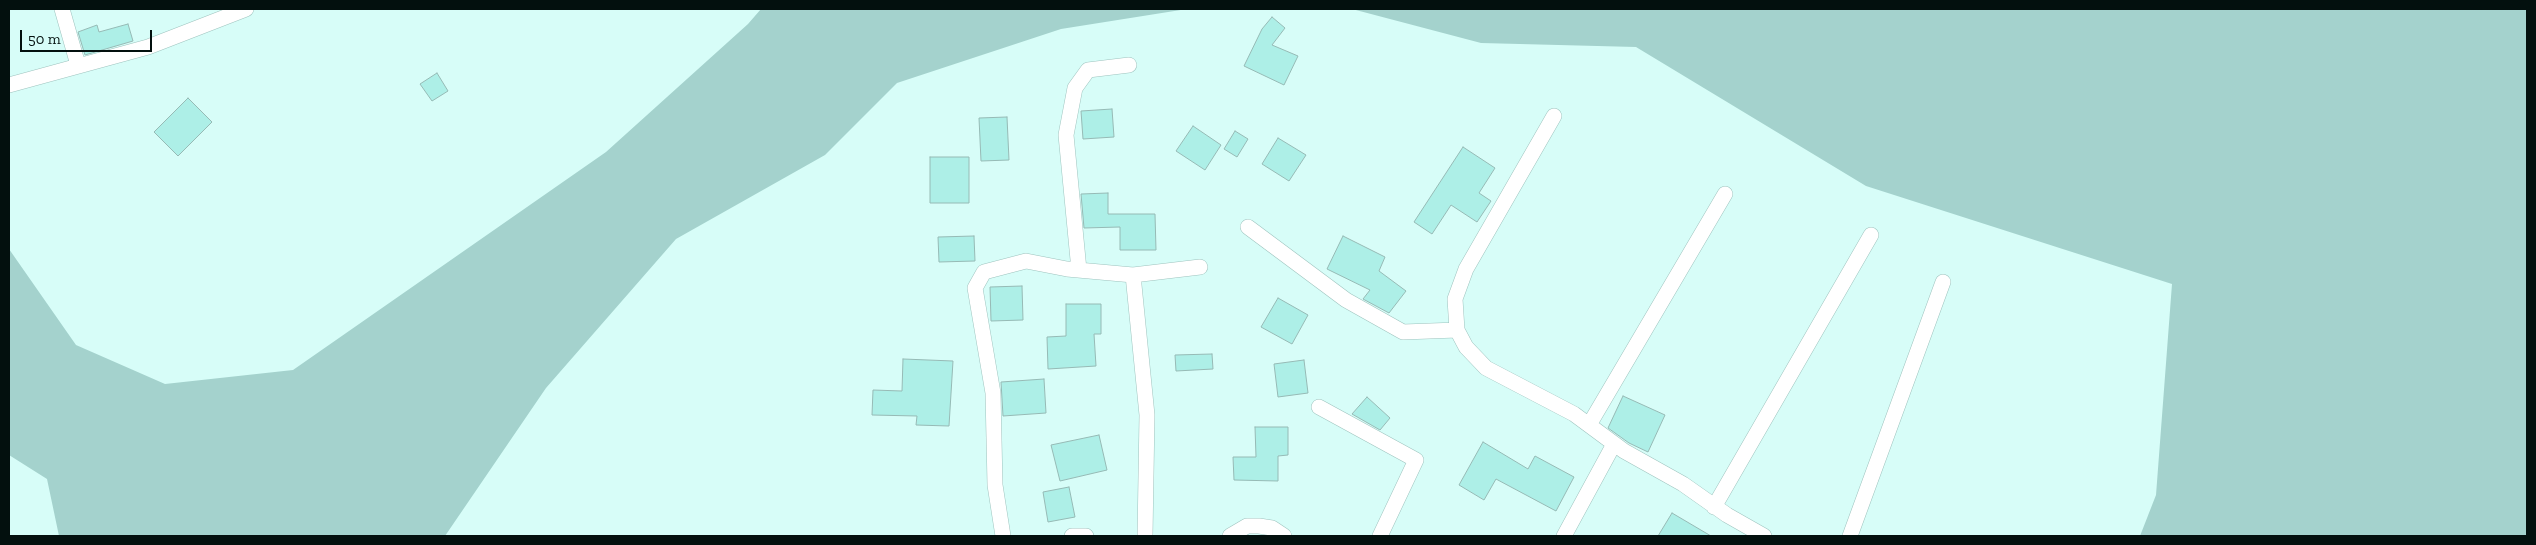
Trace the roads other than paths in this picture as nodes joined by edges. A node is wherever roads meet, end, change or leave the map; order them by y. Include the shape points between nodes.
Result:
1 (62, 9) edge
2 (246, 9) edge
3 (78, 65) junction
4 (1129, 65) dead end
5 (9, 85) edge
6 (1554, 116) dead end
7 (1725, 194) dead end
8 (1248, 227) dead end
9 (1872, 235) dead end
10 (1200, 266) dead end
11 (1079, 270) junction
12 (1133, 275) junction
13 (1943, 282) dead end
14 (1457, 330) junction
15 (1319, 407) dead end
16 (1589, 425) junction
17 (1614, 444) junction
18 (1714, 507) junction
19 (1003, 536) edge
20 (1072, 536) edge
21 (1086, 536) edge
22 (1145, 536) edge
23 (1230, 536) edge
24 (1284, 536) edge
25 (1380, 536) edge
26 (1564, 536) edge
27 (1764, 536) edge
28 (1850, 536) edge

1 - 3 street
2 - 3 street via 148,47
3 - 5 street
4 - 11 street via 1088,70 1075,88 1066,135
6 - 14 street via 1466,269 1455,299
7 - 16 street
8 - 14 street via 1346,300 1403,332
9 - 18 street
10 - 12 street
11 - 12 street
11 - 19 street via 1026,261 984,272 975,288 993,393 995,485
12 - 22 street via 1147,415
13 - 28 street
14 - 16 street via 1466,347 1486,368
15 - 25 street via 1416,460
16 - 17 street
17 - 18 street via 1683,484
17 - 26 street
18 - 27 street
20 - 21 street
23 - 24 street via 1247,526 1272,528

